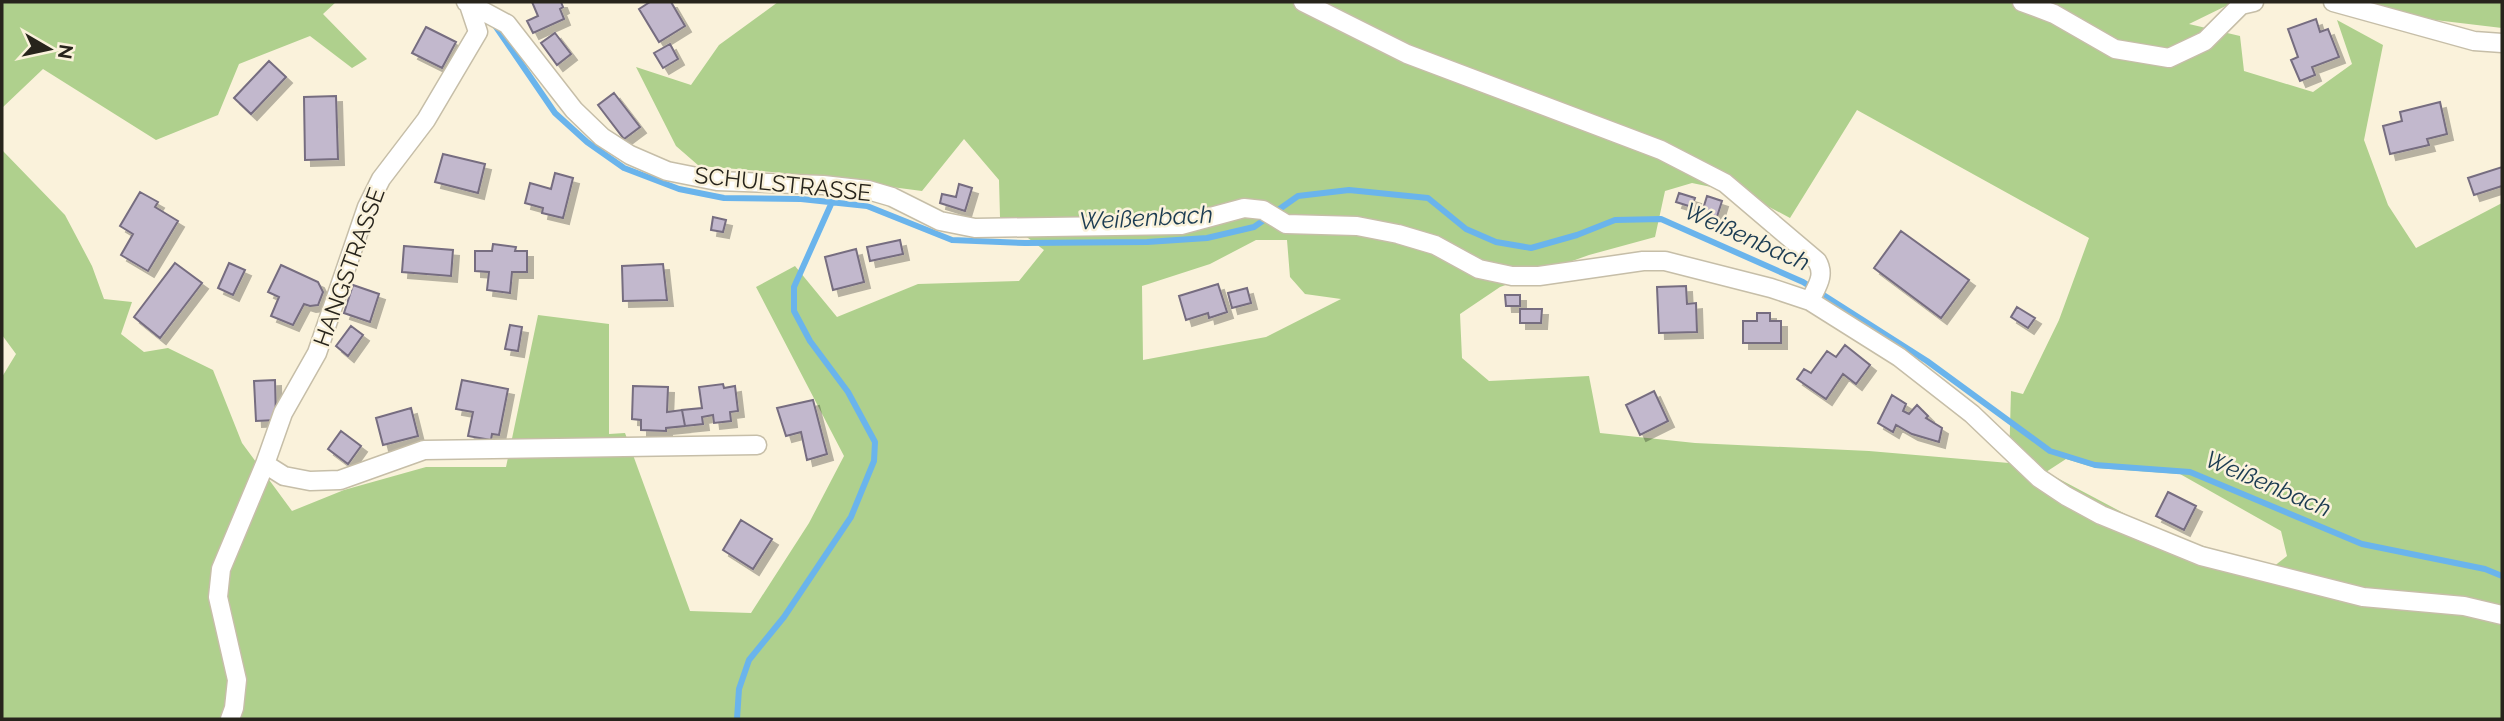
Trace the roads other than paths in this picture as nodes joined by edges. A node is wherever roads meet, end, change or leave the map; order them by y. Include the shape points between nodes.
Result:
1 (1303, 2) edge
2 (2022, 2) edge
3 (2254, 2) edge
4 (2333, 2) edge
5 (471, 5) edge
6 (2502, 43) edge
7 (1811, 299) junction
8 (757, 445) dead end
9 (265, 464) junction
10 (2502, 615) edge
11 (230, 719) edge

1 - 7 street via 1407,54 1661,150 1725,183 1817,261 1821,277
2 - 3 street via 2054,14 2115,49 2169,58 2205,41 2241,5
4 - 6 street via 2473,40
5 - 7 street, SCHULSTRASSE via 507,24 573,110 602,136 667,171 717,181 868,190 940,221 975,228 1181,225 1244,208 1262,210 1286,224 1357,226 1398,234 1435,245 1479,269 1512,276 1665,261
5 - 9 street, HANGSTRASSE via 478,32 426,120 381,179 317,353 283,413
7 - 10 street, SCHULSTRASSE via 1899,357 1972,414 2039,478 2101,515 2201,556 2349,594 2464,606
8 - 9 street via 424,450 340,480 284,476
9 - 11 street, HANGSTRASSE via 221,569 218,597 237,680

